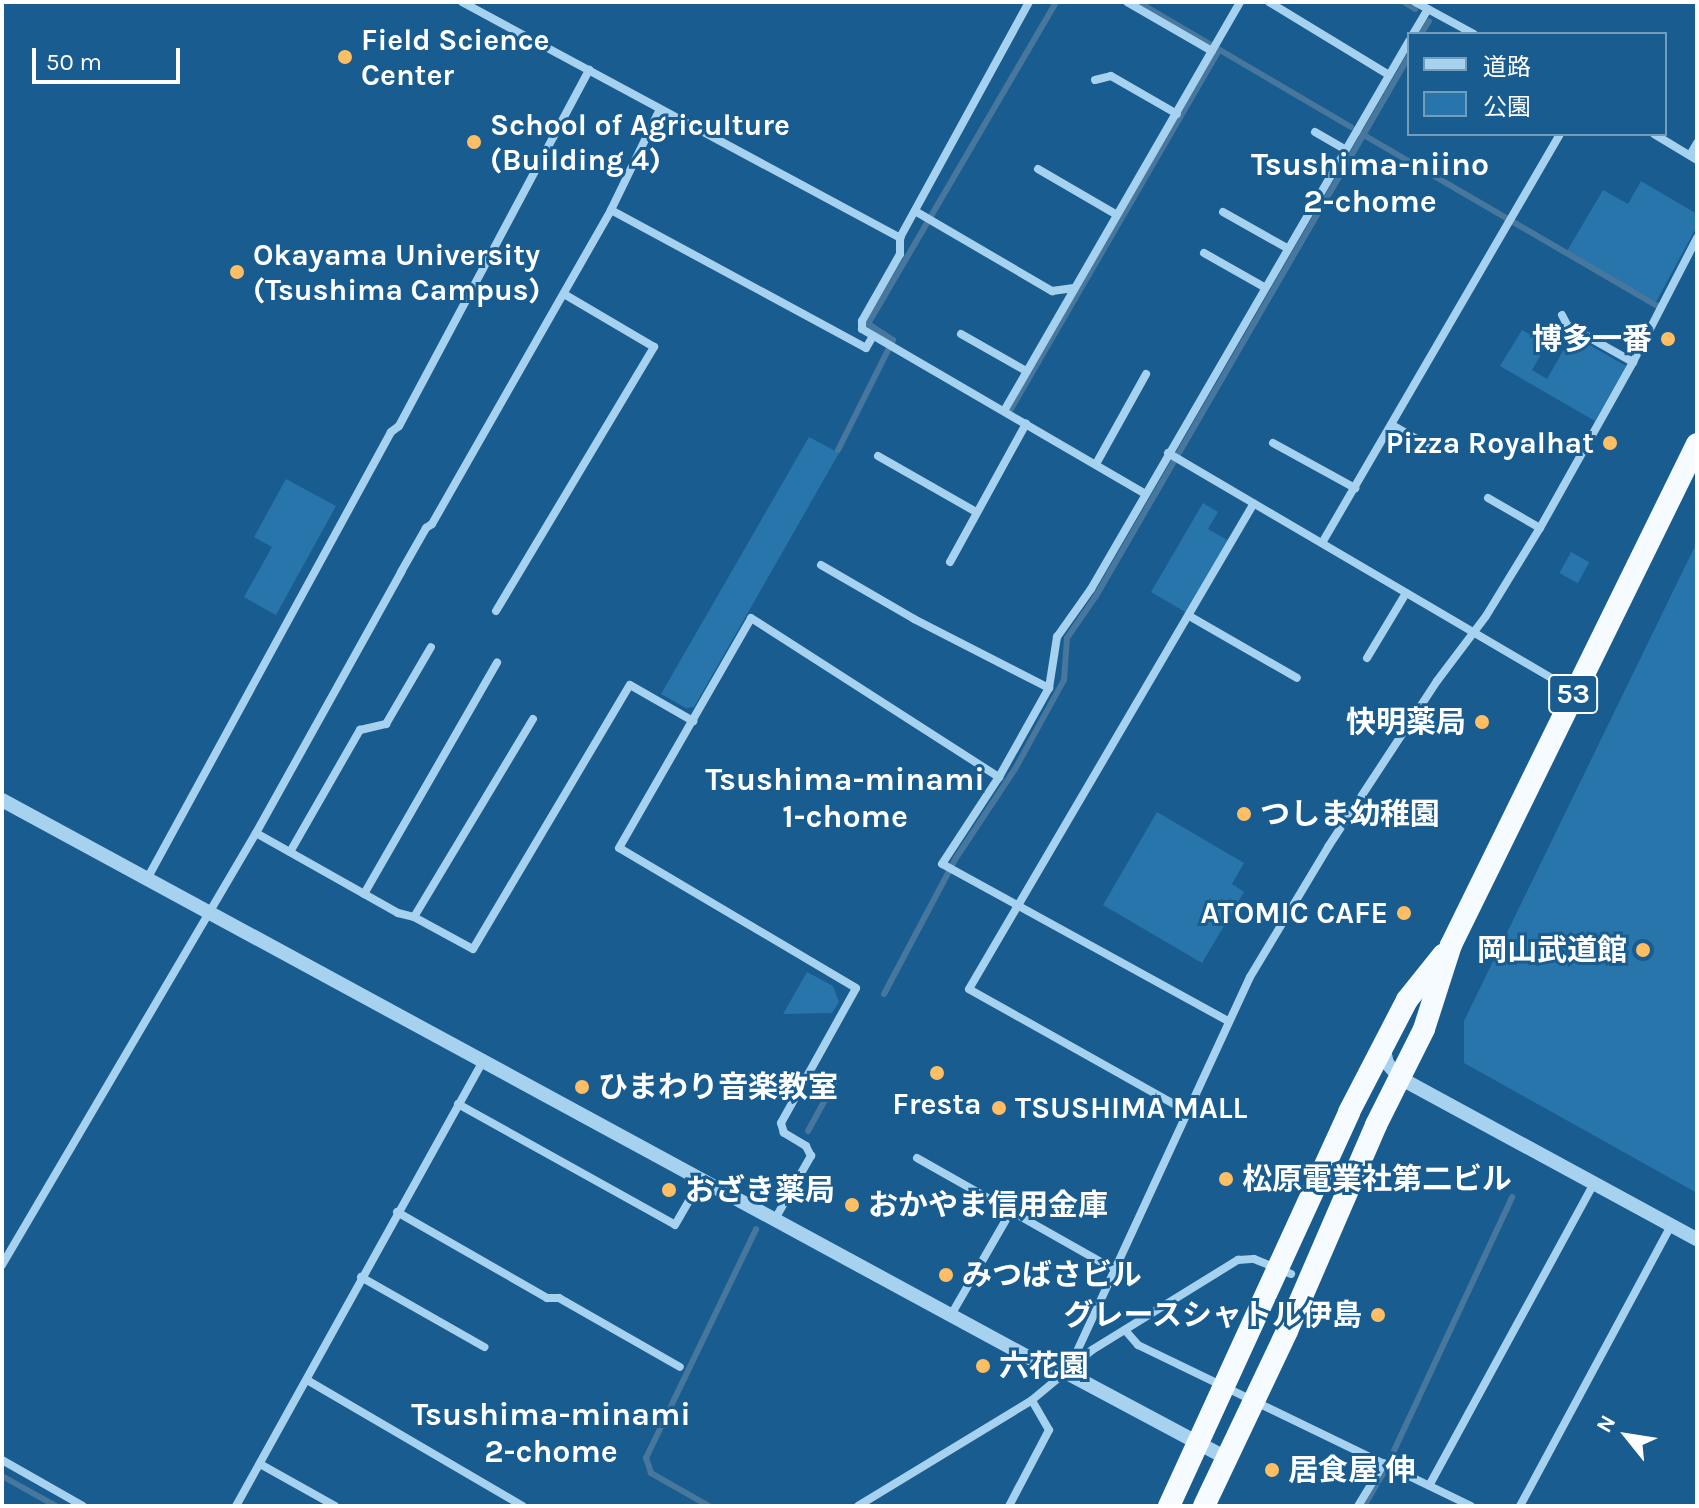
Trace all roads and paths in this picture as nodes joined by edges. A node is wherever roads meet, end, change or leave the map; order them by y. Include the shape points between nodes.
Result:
1 (462, 2) edge
2 (1029, 2) edge
3 (1127, 2) edge
4 (1240, 2) edge
5 (1269, 2) edge
6 (1415, 2) edge
7 (1428, 9) junction
8 (1414, 32) edge
9 (1470, 32) edge
10 (1407, 44) edge
11 (1214, 47) junction
12 (589, 70) junction
13 (1389, 75) junction
14 (1095, 80) dead end
15 (660, 109) junction
16 (1177, 114) junction
17 (1315, 132) dead end
18 (1559, 136) edge
19 (1657, 136) edge
20 (1697, 143) edge
21 (1345, 149) junction
22 (1694, 158) edge
23 (1038, 169) dead end
24 (611, 210) junction
25 (915, 211) junction
26 (1223, 212) dead end
27 (1117, 215) junction
28 (900, 238) junction
29 (1697, 238) edge
30 (1287, 248) junction
31 (1204, 253) dead end
32 (1264, 287) junction
33 (1074, 288) junction
34 (564, 294) junction
35 (1562, 315) dead end
36 (961, 334) dead end
37 (873, 336) junction
38 (1633, 362) junction
39 (1026, 371) junction
40 (1146, 374) dead end
41 (1004, 411) junction
42 (1026, 424) junction
43 (1392, 425) junction
44 (1273, 443) dead end
45 (1697, 444) edge
46 (1427, 445) dead end
47 (878, 456) dead end
48 (1174, 456) junction
49 (1096, 464) junction
50 (1355, 488) junction
51 (1145, 494) junction
52 (1488, 498) dead end
53 (1254, 503) junction
54 (976, 512) junction
55 (1540, 528) junction
56 (1322, 543) junction
57 (950, 562) dead end
58 (821, 565) dead end
59 (1406, 593) junction
60 (496, 611) dead end
61 (1191, 617) junction
62 (1471, 633) junction
63 (431, 647) dead end
64 (1367, 658) dead end
65 (497, 663) dead end
66 (1297, 678) dead end
67 (1049, 688) junction
68 (1574, 691) junction
69 (533, 719) dead end
70 (693, 721) junction
71 (999, 777) junction
72 (2, 800) edge
73 (256, 833) junction
74 (290, 852) junction
75 (147, 879) junction
76 (364, 894) junction
77 (1020, 903) junction
78 (209, 912) junction
79 (414, 917) junction
80 (1451, 945) junction
81 (1228, 1021) junction
82 (1383, 1046) junction
83 (483, 1061) junction
84 (1400, 1078) junction
85 (458, 1104) junction
86 (1188, 1112) junction
87 (917, 1158) dead end
88 (701, 1180) junction
89 (1594, 1183) junction
90 (1011, 1211) junction
91 (397, 1212) junction
92 (775, 1219) junction
93 (1671, 1225) junction
94 (1697, 1239) edge
95 (2, 1265) edge
96 (1113, 1269) junction
97 (1285, 1271) junction
98 (361, 1277) junction
99 (951, 1315) junction
100 (1125, 1330) junction
101 (484, 1347) dead end
102 (680, 1367) dead end
103 (1067, 1373) junction
104 (307, 1380) junction
105 (1239, 1393) junction
106 (1032, 1400) junction
107 (1212, 1451) junction
108 (1384, 1463) junction
109 (260, 1464) junction
110 (3, 1465) edge
111 (1430, 1484) junction
112 (83, 1506) edge
113 (236, 1506) edge
114 (335, 1506) edge
115 (523, 1506) edge
116 (858, 1506) edge
117 (1009, 1506) edge
118 (1169, 1506) edge
119 (1183, 1506) edge
120 (1204, 1506) edge
121 (1358, 1506) edge
122 (1471, 1506) edge
123 (1520, 1506) edge

1 - 12 street
2 - 25 street
3 - 11 street
4 - 11 street
5 - 13 street
6 - 7 street
7 - 8 street
7 - 9 street
10 - 13 street
11 - 16 street
12 - 15 street
12 - 75 street
13 - 21 street
14 - 16 street via 1111,76
15 - 24 street
15 - 28 street
16 - 27 street
17 - 21 street
18 - 43 street
19 - 22 street
20 - 22 street
21 - 30 street
23 - 27 street
24 - 34 street
24 - 37 street via 866,348
25 - 28 street
25 - 33 street via 1052,291
26 - 30 street
27 - 33 street
28 - 37 street via 900,254 862,321 862,329
29 - 38 street
30 - 32 street
31 - 32 street
32 - 48 street
33 - 39 street
34 - 60 street via 654,347
34 - 73 street
35 - 38 street via 1567,325
36 - 39 street
37 - 41 street
38 - 55 street
39 - 41 street
40 - 49 street
41 - 42 street
42 - 49 street
42 - 54 street
43 - 46 street
43 - 50 street
44 - 50 street
45 - 68 highway, 53
47 - 54 street
48 - 51 street
48 - 53 street
49 - 51 street
50 - 56 street
51 - 67 street via 1057,637
52 - 55 street
53 - 56 street
53 - 61 street
54 - 57 street
55 - 62 street
56 - 59 street
58 - 67 street
59 - 62 street
59 - 64 street
61 - 66 street
61 - 77 street
62 - 68 street
62 - 81 street via 1328,847
63 - 74 street via 386,724 360,730
65 - 76 street
67 - 71 street
68 - 80 highway, 53
69 - 79 street
70 - 71 street via 751,618
70 - 79 street via 630,685 473,949
70 - 92 street via 619,848 856,988 781,1123 784,1133 806,1146 811,1156
71 - 77 street via 942,864 1007,901
72 - 75 street
73 - 74 street
73 - 78 street
74 - 76 street
75 - 78 street
76 - 79 street
77 - 81 street
77 - 86 street via 969,989
78 - 83 street
78 - 95 street
80 - 82 highway, 53 via 1407,1000
80 - 84 highway, 53 via 1424,1029
81 - 86 street
82 - 84 street via 1387,1063
82 - 97 highway, 53
83 - 85 street
83 - 88 street
84 - 89 street
84 - 97 highway, 53 via 1378,1089
84 - 105 highway, 53
85 - 88 street via 675,1225
85 - 91 street
86 - 96 street
87 - 90 street
88 - 92 street
89 - 93 street
89 - 111 street
90 - 96 street
90 - 99 street
91 - 98 street
91 - 102 street
92 - 99 street
93 - 94 street
93 - 123 street
96 - 103 street
97 - 100 street via 1254,1259 1238,1260
97 - 105 highway, 53
98 - 101 street
98 - 104 street
99 - 103 street
100 - 103 street
100 - 105 street via 1138,1345
103 - 106 street
103 - 107 street
104 - 109 street
104 - 115 street
105 - 107 highway, 53
105 - 107 highway, 53
105 - 108 street
106 - 116 street
106 - 117 street via 1049,1430
107 - 118 highway, 53
107 - 119 highway, 53
107 - 120 highway, 53
108 - 111 street
108 - 121 street
109 - 113 street
109 - 114 street
110 - 112 street
111 - 122 street

